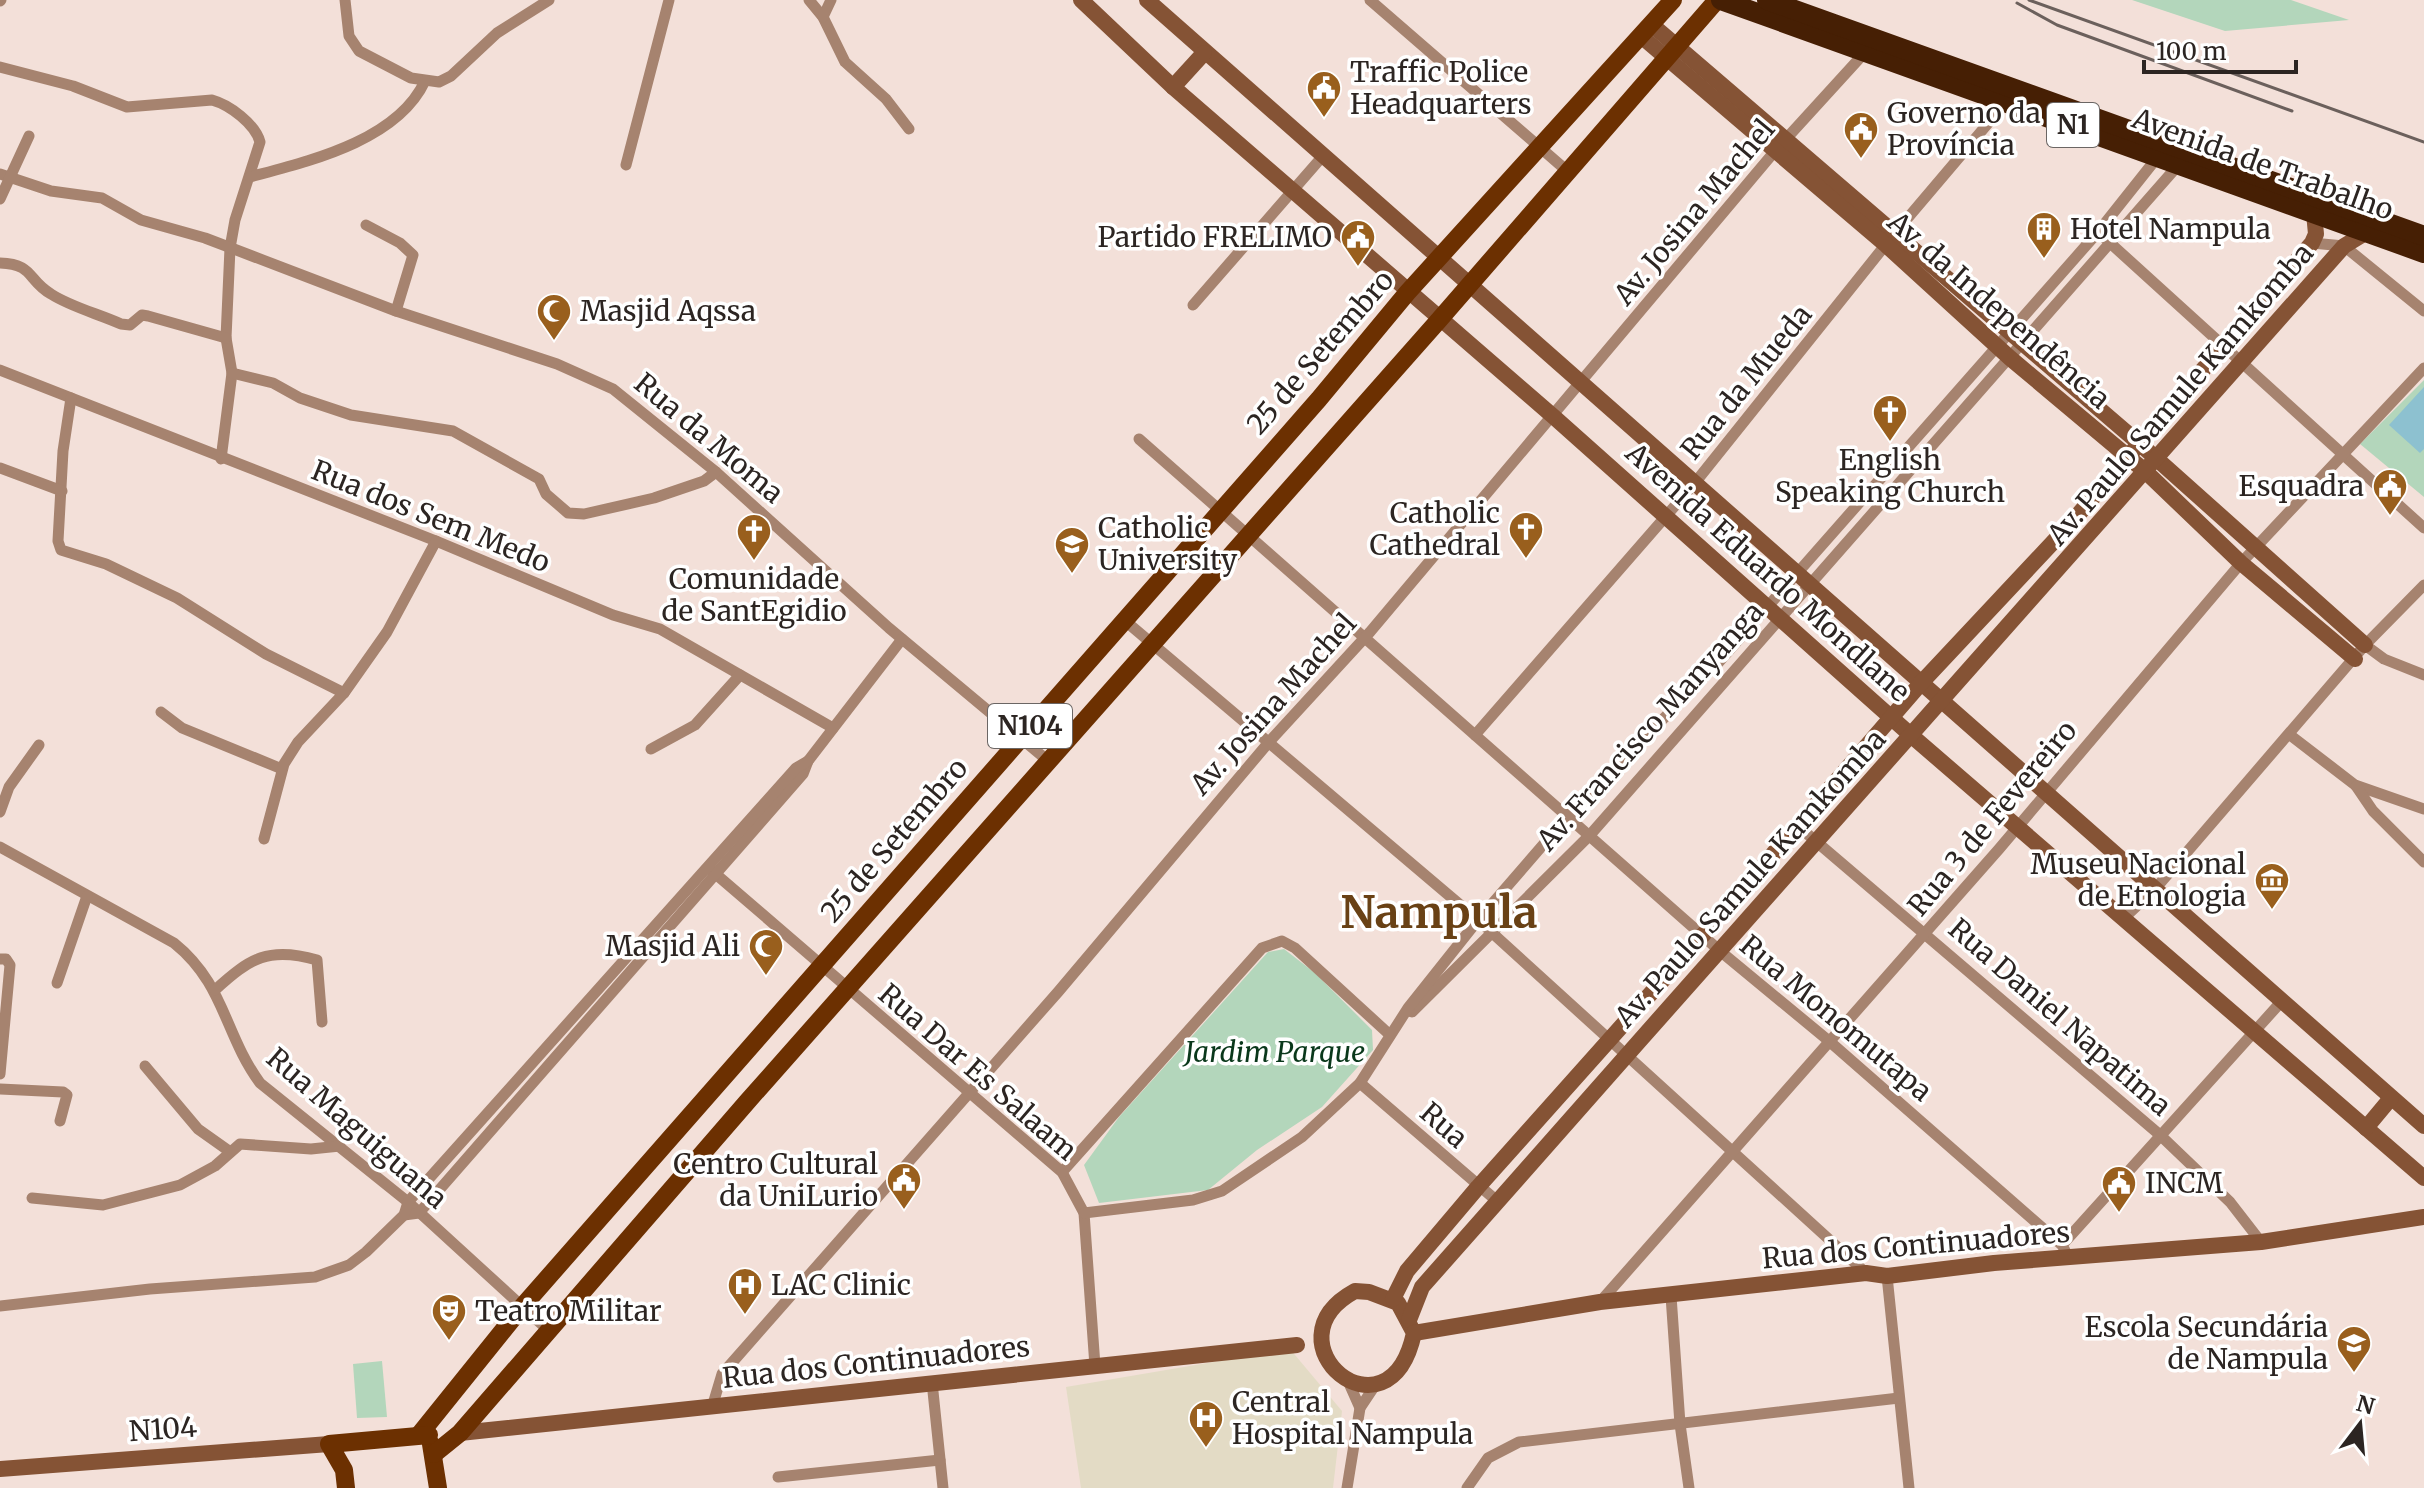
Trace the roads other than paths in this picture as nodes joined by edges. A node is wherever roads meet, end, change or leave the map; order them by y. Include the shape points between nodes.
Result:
1 (345, 0) edge
2 (549, 0) edge
3 (669, 0) edge
4 (809, 0) edge
5 (831, 0) edge
6 (1081, 0) edge
7 (1147, 0) edge
8 (1370, 0) edge
9 (1673, 0) edge
10 (1719, 0) edge
11 (1767, 0) edge
12 (823, 17) junction
13 (1646, 30) junction
14 (1871, 46) junction
15 (1672, 52) junction
16 (1204, 53) junction
17 (0, 67) edge
18 (425, 81) junction
19 (1173, 87) junction
20 (2011, 97) junction
21 (909, 129) dead end
22 (29, 136) dead end
23 (1787, 138) junction
24 (1541, 148) junction
25 (2163, 150) junction
26 (1775, 151) junction
27 (1322, 157) junction
28 (2184, 158) junction
29 (626, 165) dead end
30 (1566, 170) junction
31 (5, 176) edge
32 (250, 177) junction
33 (2262, 186) junction
34 (1292, 192) junction
35 (0, 199) edge
36 (2314, 213) junction
37 (366, 225) dead end
38 (2098, 232) junction
39 (2367, 232) junction
40 (2424, 236) edge
41 (1890, 239) junction
42 (2111, 243) junction
43 (2312, 243) junction
44 (2344, 246) junction
45 (230, 248) junction
46 (2424, 253) edge
47 (1438, 259) junction
48 (0, 263) edge
49 (1469, 285) junction
50 (1407, 293) junction
51 (1193, 305) dead end
52 (396, 311) junction
53 (2424, 311) edge
54 (1439, 320) junction
55 (226, 338) junction
56 (2016, 338) junction
57 (2224, 347) junction
58 (2003, 352) junction
59 (2242, 363) junction
60 (2424, 368) edge
61 (0, 370) edge
62 (232, 373) junction
63 (1581, 384) junction
64 (71, 398) junction
65 (1319, 399) junction
66 (1554, 417) junction
67 (1346, 423) junction
68 (1139, 439) dead end
69 (2134, 450) junction
70 (2342, 457) junction
71 (221, 459) junction
72 (2151, 466) junction
73 (0, 468) edge
74 (716, 472) junction
75 (1694, 484) junction
76 (62, 491) junction
77 (1221, 509) junction
78 (1665, 516) junction
79 (2424, 528) edge
80 (1248, 535) junction
81 (436, 541) junction
82 (2254, 548) junction
83 (2241, 563) junction
84 (1803, 580) junction
85 (2424, 585) edge
86 (1768, 607) junction
87 (1123, 619) junction
88 (1781, 619) junction
89 (1366, 637) junction
90 (902, 639) junction
91 (1150, 643) junction
92 (2360, 652) junction
93 (1718, 663) junction
94 (740, 675) junction
95 (1732, 675) junction
96 (2424, 675) edge
97 (1922, 682) junction
98 (344, 693) junction
99 (1942, 701) junction
100 (1677, 708) junction
101 (161, 712) dead end
102 (1892, 716) junction
103 (1692, 721) junction
104 (833, 728) junction
105 (1475, 735) junction
106 (2290, 735) junction
107 (1913, 737) junction
108 (1019, 738) junction
109 (1269, 742) junction
110 (39, 745) dead end
111 (651, 749) dead end
112 (1047, 760) junction
113 (282, 769) junction
114 (2355, 785) junction
115 (2046, 790) junction
116 (2424, 809) edge
117 (0, 812) edge
118 (1568, 816) junction
119 (1798, 826) junction
120 (2016, 826) junction
121 (1590, 835) junction
122 (264, 839) dead end
123 (1816, 841) junction
124 (0, 847) edge
125 (922, 850) junction
126 (2424, 862) edge
127 (712, 871) junction
128 (947, 874) junction
129 (2156, 888) junction
130 (87, 896) junction
131 (2124, 918) junction
132 (1478, 920) junction
133 (1489, 932) junction
134 (1925, 933) junction
135 (1703, 935) junction
136 (1720, 951) junction
137 (0, 959) edge
138 (822, 967) junction
139 (57, 983) dead end
140 (846, 989) junction
141 (215, 990) junction
142 (2281, 1002) junction
143 (322, 1022) dead end
144 (2256, 1031) junction
145 (1390, 1035) junction
146 (1609, 1041) junction
147 (1829, 1041) junction
148 (1624, 1056) junction
149 (145, 1066) dead end
150 (0, 1074) edge
151 (722, 1081) junction
152 (1360, 1083) junction
153 (0, 1089) edge
154 (971, 1092) junction
155 (2391, 1098) junction
156 (747, 1102) junction
157 (60, 1121) dead end
158 (2424, 1126) edge
159 (2366, 1128) junction
160 (2160, 1135) junction
161 (340, 1146) junction
162 (229, 1151) junction
163 (1735, 1152) junction
164 (1062, 1172) junction
165 (2424, 1178) edge
166 (1478, 1187) junction
167 (619, 1196) junction
168 (32, 1198) dead end
169 (1497, 1201) junction
170 (408, 1202) junction
171 (419, 1213) junction
172 (1084, 1213) junction
173 (404, 1215) junction
174 (646, 1216) junction
175 (2424, 1217) edge
176 (2261, 1242) junction
177 (2065, 1251) junction
178 (1866, 1273) junction
179 (1887, 1276) junction
180 (1671, 1296) junction
181 (1393, 1299) junction
182 (1600, 1302) junction
183 (0, 1306) edge
184 (522, 1307) junction
185 (1324, 1320) junction
186 (1412, 1326) junction
187 (548, 1330) junction
188 (1297, 1345) junction
189 (1326, 1362) junction
190 (1095, 1366) junction
191 (1348, 1381) junction
192 (932, 1382) junction
193 (1374, 1387) junction
194 (1899, 1398) junction
195 (713, 1404) junction
196 (1360, 1408) junction
197 (1680, 1424) junction
198 (460, 1433) junction
199 (419, 1435) junction
200 (362, 1442) junction
201 (329, 1444) junction
202 (434, 1454) junction
203 (940, 1460) junction
204 (0, 1469) edge
205 (778, 1477) dead end
206 (345, 1479) edge
207 (438, 1488) edge
208 (943, 1488) edge
209 (1347, 1488) edge
210 (1467, 1488) edge
211 (1689, 1488) edge
212 (1909, 1488) edge

1 - 18 street via 349,36 359,51
2 - 18 street via 497,33 451,76
3 - 29 street
4 - 12 street
5 - 12 street
6 - 19 main road, Avenida Eduardo Mondlane
7 - 16 main road, Avenida Eduardo Mondlane
8 - 24 street
9 - 13 main road, 25 de Setembro / N104
10 - 14 highway, Avenida de Trabalho / N1
10 - 15 main road, N104
11 - 14 highway, Avenida de Trabalho / N1
12 - 21 street via 845,62 886,99
13 - 15 main road, Av. da Independência
13 - 24 main road, 25 de Setembro / N104
14 - 20 highway, Avenida de Trabalho / N1
14 - 23 street, Av. Josina Machel
15 - 23 main road, Av. da Independência
15 - 26 main road, Av. da Independência
15 - 30 main road, N104
16 - 19 main road
16 - 27 main road, Avenida Eduardo Mondlane
17 - 32 street via 127,107 212,100 224,104 258,134
18 - 32 street via 415,102 378,129 315,159
19 - 34 main road, Avenida Eduardo Mondlane
20 - 25 highway, Avenida de Trabalho / N1
20 - 41 street, Rua da Mueda
22 - 31 street
23 - 26 street, Av. Josina Machel
23 - 41 main road, Av. da Independência
24 - 30 street
24 - 47 main road, 25 de Setembro / N104
25 - 28 highway, Avenida de Trabalho / N1
25 - 38 street, Av. Francisco Manyanga
26 - 41 main road, Av. da Independência
26 - 63 street, Av. Josina Machel
27 - 34 street
27 - 47 main road, Avenida Eduardo Mondlane
28 - 33 highway, Avenida de Trabalho / N1
28 - 42 street, Av. Francisco Manyanga
30 - 49 main road, N104
31 - 35 street
31 - 45 street, Rua da Moma via 51,191 102,198 141,220
32 - 45 street
33 - 36 highway, Avenida de Trabalho / N1
33 - 40 highway, Avenida de Trabalho / N1
34 - 50 main road, Avenida Eduardo Mondlane
34 - 51 street
36 - 39 highway, Avenida de Trabalho / N1
36 - 43 main road, Av. Paulo Samule Kamkomba
37 - 52 street via 413,255
38 - 42 street
38 - 56 street, Av. Francisco Manyanga
39 - 44 main road, Av. Paulo Samule Kamkomba
39 - 46 highway, Avenida de Trabalho / N1
41 - 56 main road, Av. da Independência
41 - 58 main road, Av. da Independência
41 - 75 street, Rua da Mueda
42 - 56 street, Av. Francisco Manyanga
42 - 57 street
43 - 44 street
43 - 57 main road, Av. Paulo Samule Kamkomba
44 - 53 street
44 - 59 main road, Av. Paulo Samule Kamkomba
45 - 52 street, Rua da Moma
45 - 55 street
47 - 49 main road, Avenida Eduardo Mondlane
47 - 50 main road, 25 de Setembro / N104
48 - 55 street via 17,264 51,295 121,324 130,325 142,315
49 - 54 main road, N104
49 - 63 main road, Avenida Eduardo Mondlane
50 - 54 main road, Avenida Eduardo Mondlane
50 - 65 main road, 25 de Setembro / N104
52 - 74 street, Rua da Moma via 557,364 613,389
54 - 66 main road, Avenida Eduardo Mondlane
54 - 67 main road, N104
55 - 62 street
56 - 58 street, Av. Francisco Manyanga
56 - 69 main road, Av. da Independência
57 - 59 street
57 - 69 main road, Av. Paulo Samule Kamkomba
58 - 69 main road, Av. da Independência
58 - 84 street, Av. Francisco Manyanga
58 - 84 street, Av. Francisco Manyanga
59 - 70 street
59 - 72 main road, Av. Paulo Samule Kamkomba
60 - 70 street, Rua 3 de Fevereiro
61 - 64 street, Rua dos Sem Medo
62 - 71 street
62 - 74 street via 273,383 351,415 453,431 539,479 546,494 568,513 654,498
63 - 66 street, Av. Josina Machel
63 - 75 main road, Avenida Eduardo Mondlane
64 - 71 street, Rua dos Sem Medo
64 - 76 street
65 - 67 main road
65 - 77 main road, 25 de Setembro / N104
66 - 78 main road, Avenida Eduardo Mondlane
66 - 89 street, Av. Josina Machel
67 - 80 main road, N104
68 - 77 street, Rua Monomutapa
69 - 72 main road, Av. da Independência
69 - 97 main road, Av. Paulo Samule Kamkomba
70 - 79 street
70 - 82 street, Rua 3 de Fevereiro
71 - 81 street, Rua dos Sem Medo
72 - 82 main road, Av. da Independência
72 - 83 main road, Av. da Independência
72 - 99 main road, Av. Paulo Samule Kamkomba
73 - 76 street
74 - 90 street, Rua da Moma
75 - 78 street, Rua da Mueda
75 - 84 main road, Avenida Eduardo Mondlane
76 - 98 street via 58,541 65,553 106,564 177,598 266,654
77 - 80 street, Rua Monomutapa
77 - 87 main road, 25 de Setembro / N104
78 - 86 main road, Avenida Eduardo Mondlane
78 - 105 street, Rua da Mueda
80 - 89 street, Rua Monomutapa
80 - 91 main road, N104
81 - 94 street, Rua dos Sem Medo via 613,615 660,629
81 - 98 street via 387,632
82 - 83 street, Rua 3 de Fevereiro
82 - 92 main road, Av. da Independência
83 - 92 main road, Av. da Independência
83 - 115 street, Rua 3 de Fevereiro
84 - 86 street, Av. Francisco Manyanga
84 - 88 street, Av. Francisco Manyanga
84 - 97 main road, Avenida Eduardo Mondlane
85 - 92 street
86 - 88 main road, Avenida Eduardo Mondlane
86 - 93 street, Av. Francisco Manyanga
87 - 91 street
87 - 108 main road, 25 de Setembro / N104
88 - 95 street, Av. Francisco Manyanga
88 - 102 main road, Avenida Eduardo Mondlane
89 - 105 street, Rua Monomutapa
89 - 109 street, Av. Josina Machel
90 - 104 street
90 - 108 street, Rua da Moma
91 - 109 street
91 - 112 main road, N104
92 - 96 street
92 - 106 street
93 - 95 street
93 - 100 street, Av. Francisco Manyanga
94 - 104 street, Rua dos Sem Medo
94 - 111 street via 695,725
95 - 103 street, Av. Francisco Manyanga
97 - 99 main road, Avenida Eduardo Mondlane
97 - 102 main road, Av. Paulo Samule Kamkomba
98 - 113 street via 298,742
99 - 107 main road, Av. Paulo Samule Kamkomba
99 - 115 main road, Avenida Eduardo Mondlane
100 - 103 street
100 - 118 street, Av. Francisco Manyanga
101 - 113 street via 182,728
102 - 107 main road, Avenida Eduardo Mondlane
102 - 119 main road, Av. Paulo Samule Kamkomba
103 - 121 street, Av. Francisco Manyanga
104 - 127 street
105 - 118 street, Rua Monomutapa
106 - 114 street
106 - 129 street
107 - 120 main road, Avenida Eduardo Mondlane
107 - 123 main road, Av. Paulo Samule Kamkomba
108 - 112 street, Rua da Moma
108 - 125 main road, 25 de Setembro / N104
109 - 132 street
109 - 154 street, Av. Josina Machel
110 - 117 street via 9,787
112 - 128 main road, N104
113 - 122 street
114 - 116 street
114 - 126 street
115 - 120 street, Rua 3 de Fevereiro
115 - 129 main road, Avenida Eduardo Mondlane
118 - 121 street, Rua Monomutapa
118 - 132 street, Av. Francisco Manyanga
119 - 123 street, Rua Daniel Napatima
119 - 135 main road, Av. Paulo Samule Kamkomba
120 - 131 main road, Avenida Eduardo Mondlane
120 - 134 street, Rua 3 de Fevereiro
121 - 133 street, Av. Francisco Manyanga
121 - 135 street, Rua Monomutapa
123 - 134 street, Rua Daniel Napatima
123 - 136 main road, Av. Paulo Samule Kamkomba
124 - 130 street, Rua Maguiguana
125 - 128 main road
125 - 138 main road, 25 de Setembro / N104
127 - 138 street, Rua Dar Es Salaam
127 - 170 street
127 - 171 street
128 - 140 main road, N104
129 - 131 street
129 - 142 main road, Avenida Eduardo Mondlane
130 - 139 street
130 - 141 street, Rua Maguiguana via 174,943 197,961
131 - 144 main road, Avenida Eduardo Mondlane
132 - 133 street
132 - 145 street, Av. Francisco Manyanga
133 - 145 street, Av. Francisco Manyanga
133 - 146 street
134 - 147 street, Rua 3 de Fevereiro
134 - 160 street, Rua Daniel Napatima
135 - 136 street, Rua Monomutapa
135 - 146 main road, Av. Paulo Samule Kamkomba
136 - 147 street, Rua Monomutapa
136 - 148 main road, Av. Paulo Samule Kamkomba
137 - 150 street via 10,965
138 - 140 street, Rua Dar Es Salaam
138 - 151 main road, 25 de Setembro / N104
140 - 154 street, Rua Dar Es Salaam
140 - 156 main road, N104
141 - 143 street via 247,962 264,956 284,952 317,960
141 - 161 street, Rua Maguiguana via 246,1064 260,1083
142 - 144 street
142 - 155 main road, Avenida Eduardo Mondlane
144 - 159 main road, Avenida Eduardo Mondlane
144 - 160 street
145 - 152 street, Av. Francisco Manyanga
145 - 164 street via 1295,948 1282,941 1262,948
146 - 148 street
146 - 166 main road, Av. Paulo Samule Kamkomba
147 - 163 street, Rua 3 de Fevereiro
147 - 177 street, Rua Monomutapa
148 - 163 street
148 - 169 main road, Av. Paulo Samule Kamkomba
149 - 162 street via 198,1129
151 - 156 main road
151 - 167 main road, 25 de Setembro / N104
152 - 166 street, Rua
152 - 172 street, Av. Francisco Manyanga via 1302,1137 1222,1191 1193,1200
153 - 157 street via 63,1092 66,1105
154 - 164 street, Rua Dar Es Salaam
154 - 195 street, Av. Josina Machel via 722,1374
155 - 158 main road, Avenida Eduardo Mondlane
155 - 159 main road
156 - 174 main road, N104
159 - 165 main road, Avenida Eduardo Mondlane
160 - 176 street, Rua Daniel Napatima via 2230,1202
160 - 177 street
161 - 162 street via 246,1144
161 - 170 street, Rua Maguiguana
162 - 168 street via 215,1166 180,1185 103,1205
163 - 178 street
163 - 182 street, Rua 3 de Fevereiro
164 - 172 street, Rua Dar Es Salaam
166 - 169 street, Rua
166 - 181 main road, Av. Paulo Samule Kamkomba via 1407,1271
167 - 174 main road
167 - 184 main road, 25 de Setembro / N104
169 - 186 main road, Av. Paulo Samule Kamkomba via 1422,1287
170 - 171 street, Rua Maguiguana
170 - 173 street
171 - 173 street
171 - 184 street, Rua Maguiguana
172 - 190 street, Rua Dar Es Salaam
173 - 183 street via 349,1265 315,1277
174 - 187 main road, N104
175 - 176 main road, Rua dos Continuadores
176 - 177 main road, Rua dos Continuadores
177 - 179 main road, Rua dos Continuadores
178 - 179 main road, Rua dos Continuadores
178 - 180 main road, Rua dos Continuadores
179 - 194 street
180 - 182 main road, Rua dos Continuadores
180 - 197 street
181 - 185 main road via 1355,1291 1340,1299
181 - 186 main road
182 - 186 main road, Rua dos Continuadores
184 - 187 street, Rua Maguiguana
184 - 199 main road, 25 de Setembro / N104
185 - 188 main road
185 - 189 main road
186 - 193 main road via 1409,1356 1400,1370
187 - 198 main road, N104
188 - 189 main road
188 - 190 main road, Rua dos Continuadores
189 - 191 main road
190 - 192 main road, Rua dos Continuadores
191 - 193 main road
191 - 196 street
192 - 195 main road, Rua dos Continuadores
192 - 203 street
193 - 196 street
194 - 197 street
194 - 212 street
195 - 198 main road, Rua dos Continuadores
196 - 209 street
197 - 210 street via 1519,1442 1488,1458
197 - 211 street
198 - 199 main road, N104
198 - 202 main road, N104
199 - 200 main road, N104
199 - 202 main road
200 - 201 main road, N104
200 - 206 main road
201 - 204 main road, N104 / N104
201 - 206 main road
202 - 207 main road
203 - 205 street
203 - 208 street

